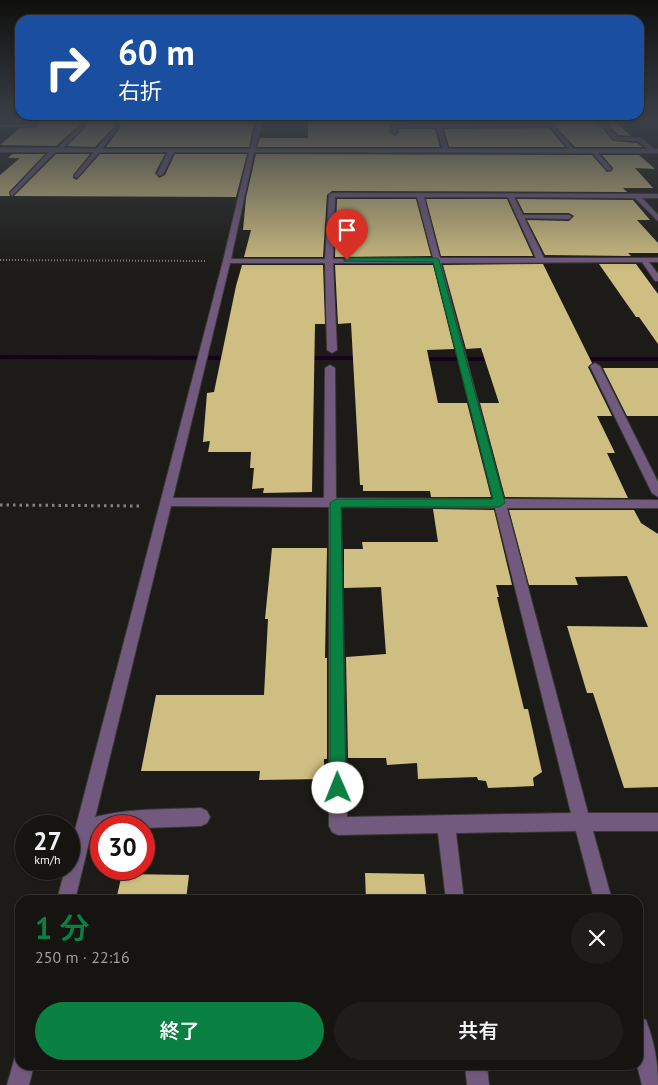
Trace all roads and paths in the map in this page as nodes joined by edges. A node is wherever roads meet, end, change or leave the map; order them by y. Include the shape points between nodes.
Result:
1 (35, 171) edge
2 (81, 171) edge
3 (162, 171) edge
4 (247, 171) edge
5 (160, 174) dead end
6 (77, 176) dead end
7 (12, 194) dead end
8 (420, 195) junction
9 (510, 195) junction
10 (637, 196) junction
11 (658, 196) edge
12 (520, 217) junction
13 (568, 217) dead end
14 (658, 219) edge
15 (0, 260) edge
16 (329, 260) junction
17 (436, 260) junction
18 (541, 260) junction
19 (644, 260) junction
20 (658, 260) edge
21 (227, 261) junction
22 (658, 279) edge
23 (332, 350) dead end
24 (595, 366) dead end
25 (330, 368) dead end
26 (658, 493) edge
27 (333, 503) junction
28 (499, 503) junction
29 (166, 504) junction
30 (658, 504) edge
31 (0, 505) edge
32 (201, 817) dead end
33 (582, 822) junction
34 (658, 822) edge
35 (446, 824) junction
36 (84, 829) junction
37 (67, 895) edge
38 (454, 895) edge
39 (602, 895) edge
40 (643, 1047) edge
41 (22, 1070) edge
42 (476, 1070) edge
43 (18, 1085) edge
44 (478, 1085) edge
45 (653, 1085) edge

1 - 7 street
2 - 6 street
3 - 5 street
4 - 21 street
8 - 9 street
8 - 16 street via 332,195
8 - 17 street
9 - 10 street
9 - 12 street
10 - 11 street
10 - 14 street
12 - 13 street
12 - 18 street
15 - 21 path
16 - 17 street
16 - 21 street
16 - 23 street
17 - 18 street
17 - 28 street
18 - 19 street
19 - 20 street
19 - 22 street
21 - 29 street
24 - 26 street
25 - 27 street
27 - 28 street
27 - 29 street
27 - 35 street via 338,826
28 - 30 street
28 - 33 street
29 - 31 path
29 - 36 street
32 - 36 street via 119,820
33 - 34 street
33 - 35 street
33 - 39 street
35 - 38 street
36 - 37 street
40 - 45 street
41 - 43 street
42 - 44 street

